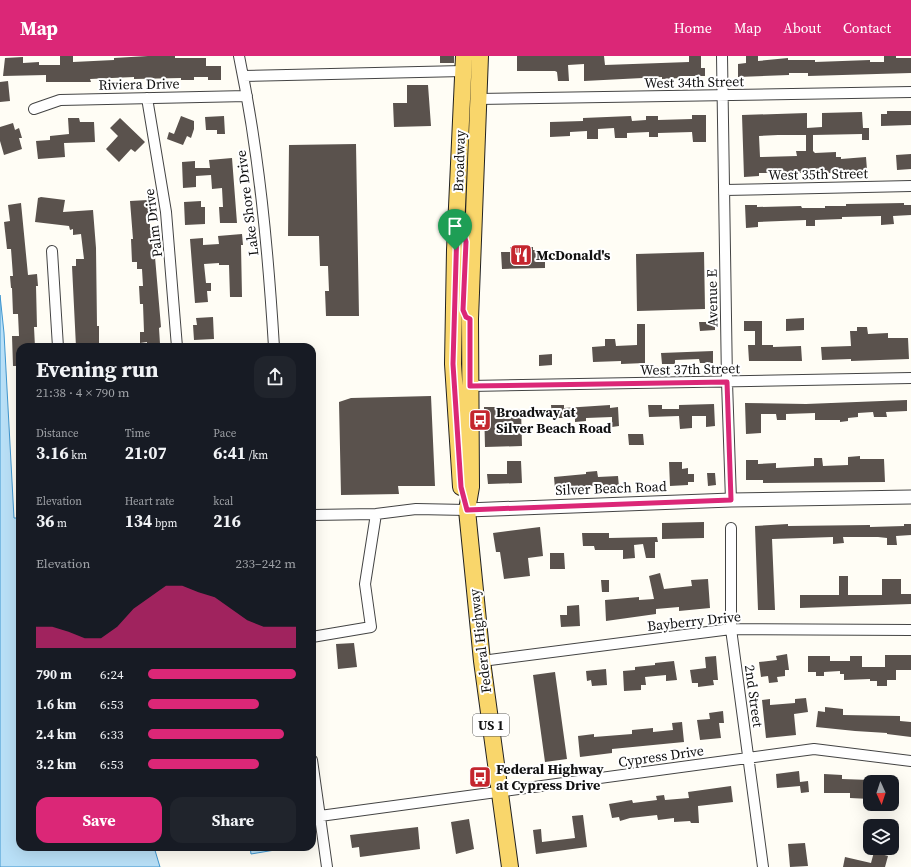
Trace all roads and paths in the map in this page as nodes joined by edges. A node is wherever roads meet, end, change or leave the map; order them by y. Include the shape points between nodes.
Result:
1 (239, 56) edge
2 (480, 56) edge
3 (722, 56) edge
4 (463, 64) edge
5 (243, 76) junction
6 (911, 92) edge
7 (723, 95) junction
8 (247, 96) junction
9 (147, 98) junction
10 (478, 99) junction
11 (34, 109) dead end
12 (911, 186) edge
13 (724, 190) junction
14 (457, 227) junction
15 (52, 251) dead end
16 (470, 319) junction
17 (58, 343) edge
18 (177, 343) edge
19 (274, 343) edge
20 (911, 378) edge
21 (727, 382) junction
22 (470, 386) junction
23 (911, 497) edge
24 (731, 500) junction
25 (467, 507) junction
26 (376, 514) junction
27 (316, 515) edge
28 (731, 528) dead end
29 (731, 629) junction
30 (911, 630) edge
31 (316, 636) edge
32 (482, 662) junction
33 (749, 758) junction
34 (911, 761) edge
35 (316, 788) edge
36 (500, 792) junction
37 (320, 816) junction
38 (327, 867) edge
39 (510, 867) edge
40 (763, 867) edge

1 - 5 street, Lake Shore Drive
2 - 10 main road, Broadway / US 1
3 - 7 street, Avenue E
4 - 5 street
4 - 10 main road
4 - 14 main road, Broadway / US 1
5 - 8 street, Lake Shore Drive
6 - 7 street, West 34th Street
7 - 10 street, West 34th Street
7 - 13 street, Avenue E
8 - 9 street, Riviera Drive
8 - 19 street, Lake Shore Drive via 264,214
9 - 11 street, Riviera Drive via 60,100
9 - 18 street, Palm Drive via 166,212
10 - 16 main road, Broadway / US 1
12 - 13 street, West 35th Street
13 - 21 street, Avenue E
14 - 16 main road via 465,236 463,310
14 - 25 main road, Broadway / US 1 via 453,364 461,487
15 - 17 street
16 - 22 main road, Broadway / US 1
20 - 21 street, West 37th Street
21 - 22 street, West 37th Street
21 - 24 street, Avenue E
22 - 25 main road, Broadway / US 1 via 472,487
23 - 24 street, Silver Beach Road
24 - 25 street, Silver Beach Road
25 - 26 street, Silver Beach Road
25 - 32 main road, Federal Highway / US 1
26 - 27 street, Silver Beach Road
26 - 31 street via 365,584 371,627
28 - 29 street, 2nd Street
29 - 30 street, Bayberry Drive
29 - 32 street, Bayberry Drive
29 - 33 street, 2nd Street
32 - 36 main road, Federal Highway / US 1
33 - 34 street, Cypress Drive via 814,749
33 - 36 street, Cypress Drive
33 - 40 street, 2nd Street
35 - 37 street
36 - 37 street, Cypress Drive
36 - 39 main road, Federal Highway / US 1
37 - 38 street

